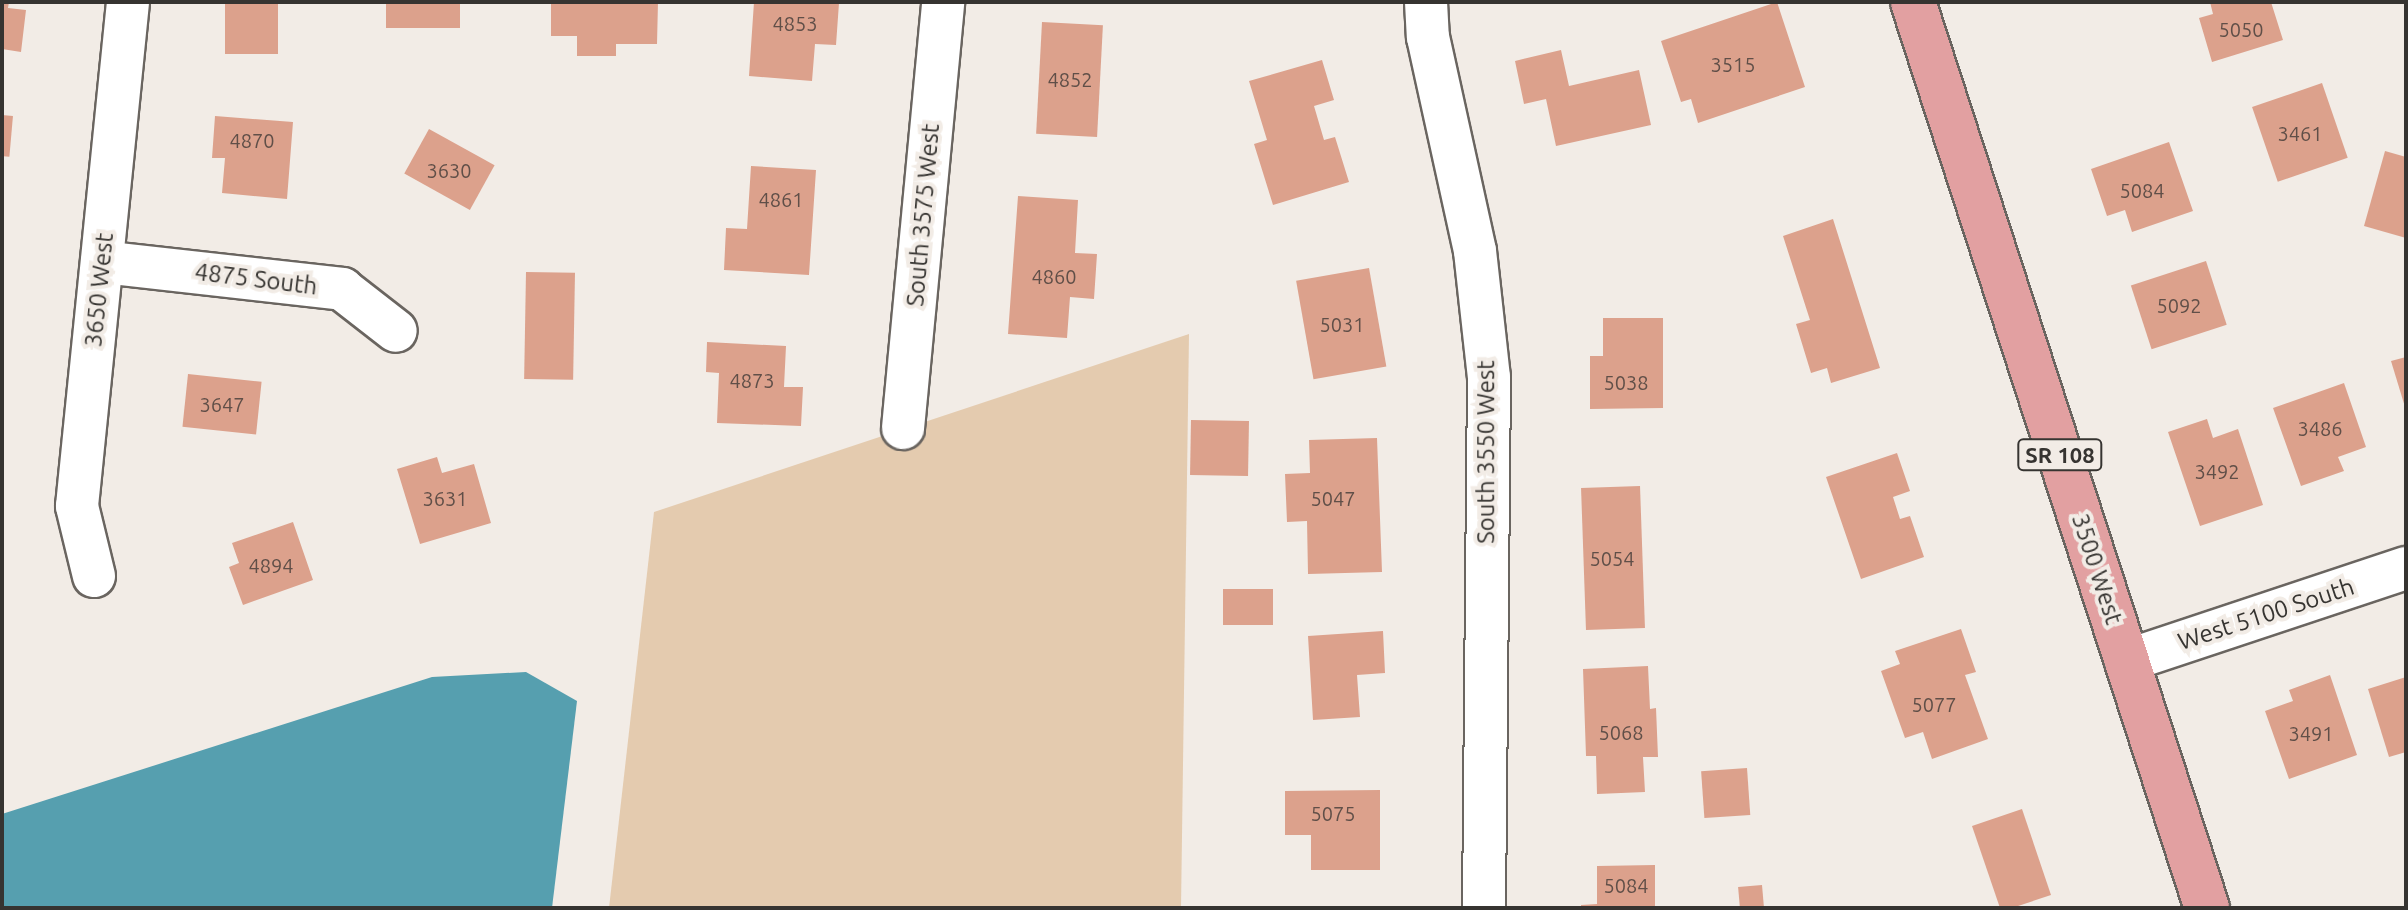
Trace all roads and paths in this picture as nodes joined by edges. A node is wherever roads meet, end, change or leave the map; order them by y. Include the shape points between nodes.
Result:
1 (128, 2) edge
2 (943, 2) edge
3 (1426, 2) edge
4 (1913, 2) edge
5 (102, 262) junction
6 (396, 331) dead end
7 (903, 428) dead end
8 (2406, 568) edge
9 (94, 576) dead end
10 (2126, 661) junction
11 (1484, 908) edge
12 (2207, 908) edge

1 - 5 street, 3650 West
2 - 7 street, South 3575 West
3 - 11 street, South 3550 West via 1428,37 1475,251 1489,377
4 - 10 main road, 3500 West / SR 108
5 - 6 street, 4875 South via 342,289
5 - 9 street, 3650 West via 77,506
8 - 10 street, West 5100 South
10 - 12 main road, 3500 West / SR 108

